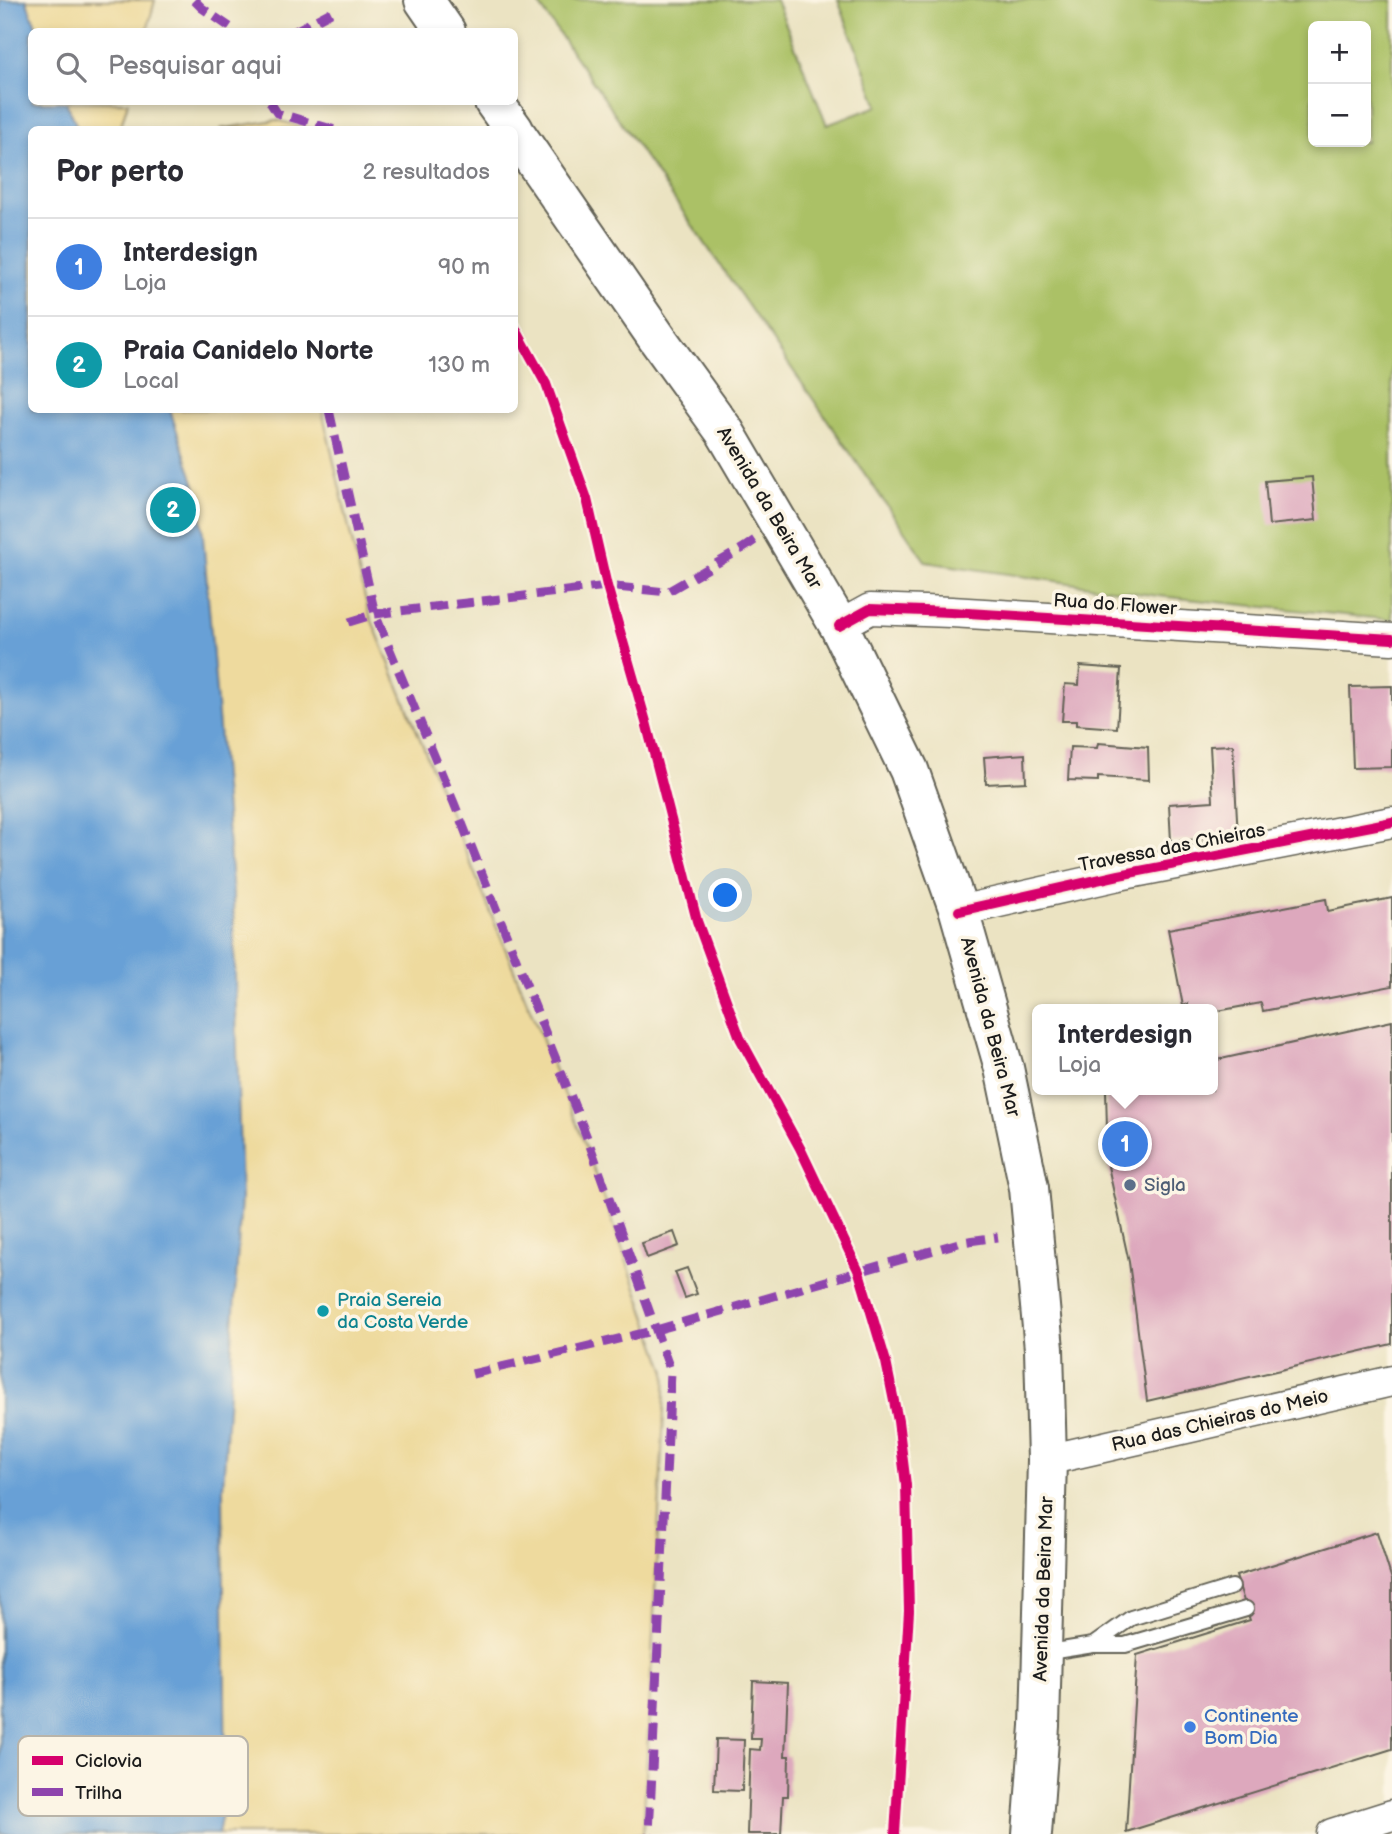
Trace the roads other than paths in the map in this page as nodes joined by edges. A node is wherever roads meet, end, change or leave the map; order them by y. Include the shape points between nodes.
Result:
1 (424, 0) edge
2 (443, 28) edge
3 (496, 105) edge
4 (511, 126) edge
5 (518, 136) edge
6 (839, 626) junction
7 (1392, 639) edge
8 (1392, 822) edge
9 (960, 911) junction
10 (1392, 1381) edge
11 (1047, 1460) junction
12 (1233, 1587) dead end
13 (1246, 1609) dead end
14 (1093, 1644) junction
15 (1042, 1654) junction
16 (1392, 1815) edge
17 (1032, 1834) edge
18 (1332, 1834) edge

1 - 2 main road
3 - 4 main road, Avenida da Beira Mar
5 - 6 main road, Avenida da Beira Mar via 725,432
6 - 7 street, Rua do Flower via 870,609
6 - 9 main road, Avenida da Beira Mar via 909,769
8 - 9 street, Travessa das Chieiras
9 - 11 main road, Avenida da Beira Mar via 1004,1068 1029,1188 1044,1349
10 - 11 street, Rua das Chieiras do Meio
11 - 15 main road, Avenida da Beira Mar
12 - 14 lane via 1131,1618
13 - 14 lane via 1125,1644
14 - 15 lane
15 - 17 main road, Avenida da Beira Mar
16 - 18 street

